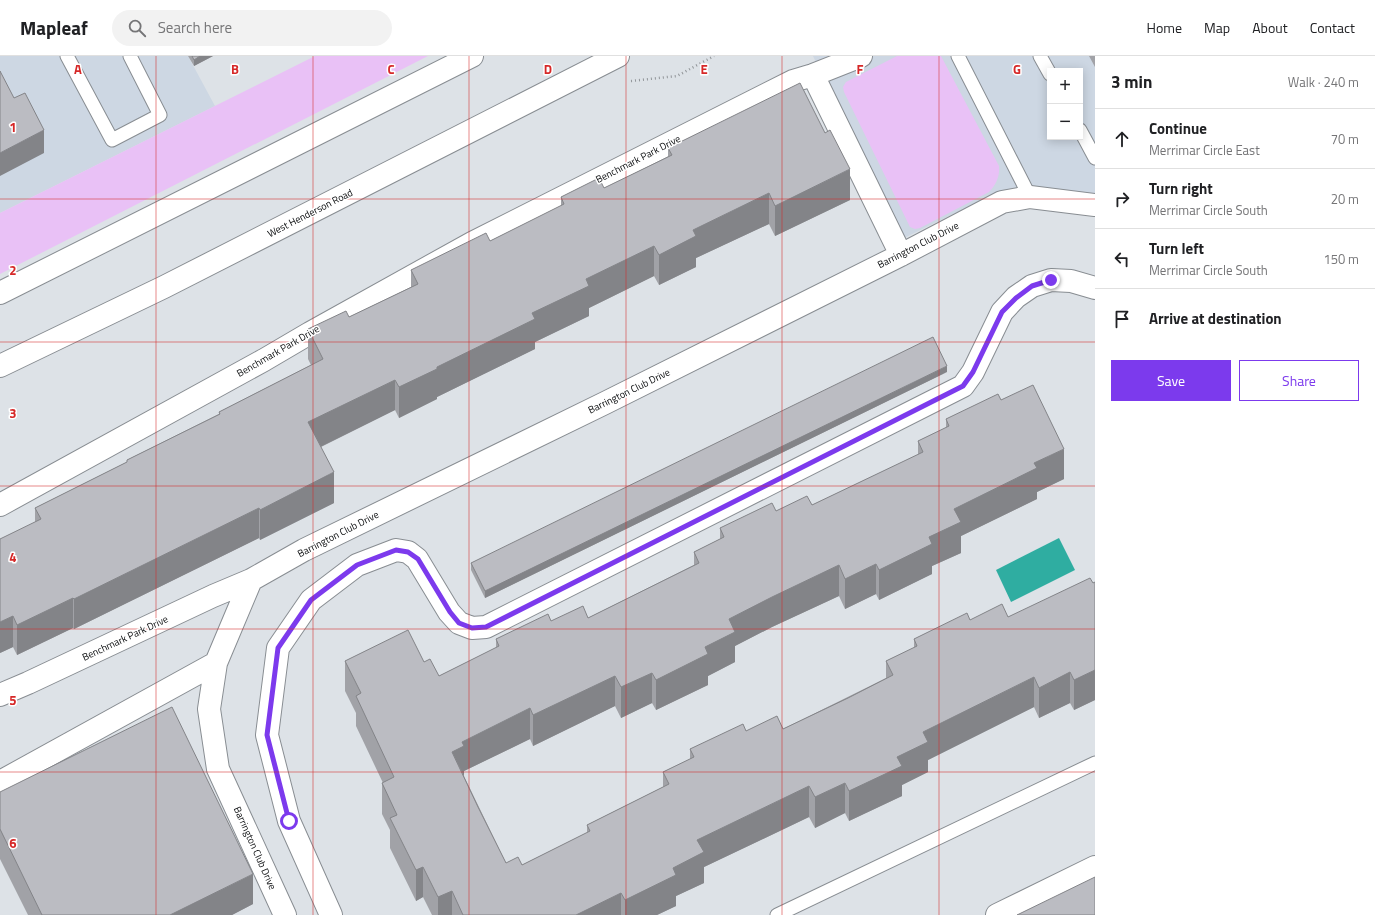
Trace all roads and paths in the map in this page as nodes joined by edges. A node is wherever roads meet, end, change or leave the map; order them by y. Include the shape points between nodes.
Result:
1 (68, 56) edge
2 (130, 56) edge
3 (472, 56) edge
4 (618, 56) edge
5 (714, 56) edge
6 (861, 56) edge
7 (958, 56) edge
8 (1040, 56) edge
9 (1047, 69) edge
10 (813, 75) junction
11 (624, 82) dead end
12 (1083, 136) edge
13 (1095, 158) edge
14 (1030, 197) junction
15 (1095, 205) edge
16 (901, 255) junction
17 (1095, 288) edge
18 (0, 293) edge
19 (0, 366) edge
20 (0, 505) edge
21 (251, 580) junction
22 (216, 664) junction
23 (0, 695) edge
24 (1095, 763) edge
25 (0, 782) edge
26 (1095, 867) edge
27 (285, 915) edge
28 (331, 915) edge
29 (777, 915) edge
30 (997, 915) edge

1 - 2 lane via 112,140 160,115
3 - 18 street
4 - 19 street, West Henderson Road via 164,287
5 - 11 path via 676,76
6 - 10 street, Benchmark Park Drive
7 - 14 lane
8 - 9 lane
10 - 16 street
10 - 20 street, Benchmark Park Drive via 793,81 472,243
12 - 13 lane
14 - 15 street, Barrington Club Drive
14 - 16 street, Barrington Club Drive via 1002,202
16 - 21 street, Barrington Club Drive via 304,550
17 - 28 street via 1058,280 1032,286 1002,312 973,372 963,386 486,627 472,628 459,623 418,559 408,552 396,550 357,565 311,600 278,648 267,735 289,821
21 - 22 street, Barrington Club Drive
21 - 23 street, Benchmark Park Drive
22 - 25 street
22 - 27 street, Barrington Club Drive via 209,709 218,769
24 - 29 lane
26 - 30 street

